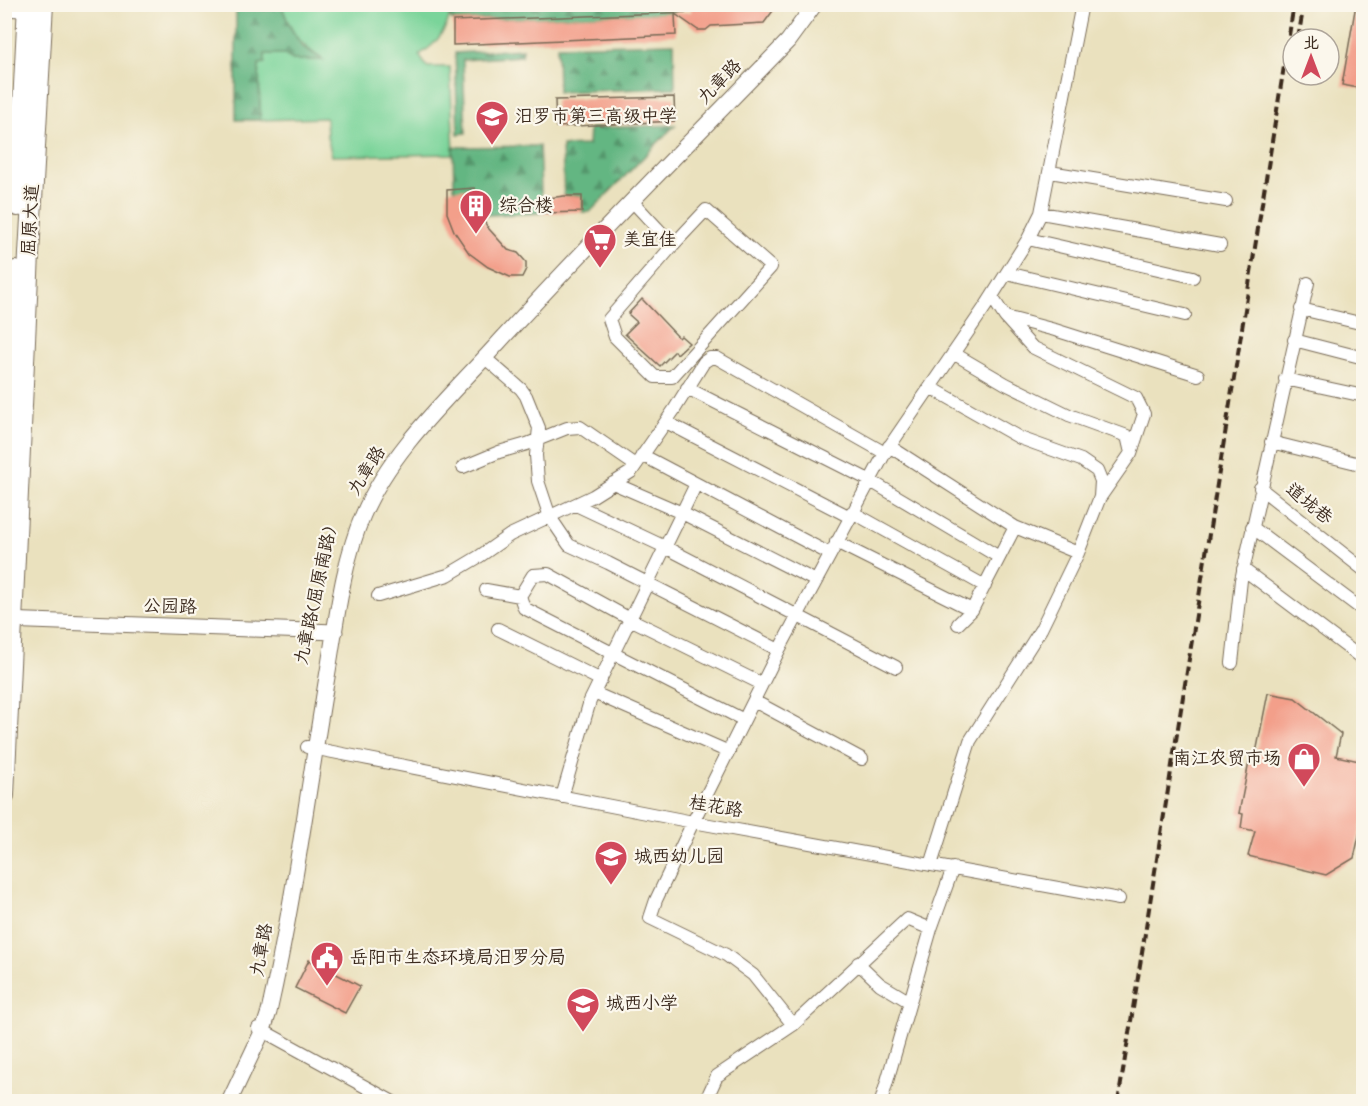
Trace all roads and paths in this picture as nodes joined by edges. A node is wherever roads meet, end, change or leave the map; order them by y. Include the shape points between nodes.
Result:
1 (802, 4) edge
2 (815, 4) edge
3 (1083, 4) edge
4 (35, 7) edge
5 (4, 8) edge
6 (1050, 172) junction
7 (632, 201) junction
8 (1227, 201) dead end
9 (1041, 213) junction
10 (1028, 239) junction
11 (673, 245) junction
12 (1220, 245) dead end
13 (1007, 273) junction
14 (1193, 277) dead end
15 (1308, 282) dead end
16 (992, 297) junction
17 (1301, 309) junction
18 (1185, 315) dead end
19 (1005, 316) junction
20 (1364, 324) edge
21 (1294, 340) junction
22 (953, 353) junction
23 (484, 358) junction
24 (1364, 358) edge
25 (1198, 375) dead end
26 (1285, 379) junction
27 (930, 387) junction
28 (687, 388) junction
29 (1364, 396) edge
30 (666, 422) junction
31 (6, 432) edge
32 (539, 438) junction
33 (1270, 442) junction
34 (887, 449) junction
35 (1131, 453) junction
36 (639, 460) junction
37 (1364, 465) edge
38 (463, 467) dead end
39 (869, 480) junction
40 (613, 483) junction
41 (696, 484) junction
42 (4, 487) edge
43 (1260, 488) junction
44 (1100, 497) junction
45 (576, 505) junction
46 (682, 513) junction
47 (851, 515) junction
48 (550, 517) junction
49 (1015, 526) junction
50 (1252, 527) junction
51 (836, 542) junction
52 (665, 547) junction
53 (1078, 553) junction
54 (830, 554) junction
55 (999, 557) junction
56 (1243, 569) junction
57 (1364, 570) edge
58 (816, 581) junction
59 (647, 583) junction
60 (985, 586) junction
61 (486, 590) dead end
62 (378, 596) dead end
63 (520, 596) junction
64 (972, 610) junction
65 (1364, 610) edge
66 (798, 614) junction
67 (630, 619) junction
68 (9, 620) edge
69 (958, 624) dead end
70 (498, 629) dead end
71 (331, 632) junction
72 (779, 650) junction
73 (614, 652) junction
74 (1364, 660) edge
75 (1232, 663) dead end
76 (896, 667) dead end
77 (601, 680) junction
78 (762, 684) junction
79 (594, 693) junction
80 (754, 701) junction
81 (744, 720) junction
82 (311, 748) junction
83 (729, 752) junction
84 (862, 759) dead end
85 (4, 795) edge
86 (562, 797) junction
87 (693, 822) junction
88 (931, 865) junction
89 (953, 868) junction
90 (1119, 899) dead end
91 (931, 929) junction
92 (858, 963) junction
93 (910, 1002) junction
94 (793, 1025) junction
95 (261, 1029) junction
96 (222, 1101) edge
97 (229, 1101) edge
98 (393, 1101) edge
99 (705, 1101) edge
100 (881, 1101) edge

1 - 71 street, 九章路(屈原南路) via 781,34 555,266 393,450 353,516 343,549
2 - 7 street, 九章路 via 788,41
3 - 6 street
4 - 5 street
4 - 31 main road, 屈原大道
4 - 68 main road, 屈原大道 via 29,254
6 - 8 street
6 - 9 street
7 - 11 street
7 - 23 street, 九章路
9 - 10 street
9 - 12 street
10 - 13 street
10 - 14 street
11 - 11 street via 706,210 771,267 672,377 656,376 615,337 609,319
13 - 16 street
13 - 18 street
15 - 17 street
16 - 19 street
16 - 22 street
17 - 20 street
17 - 21 street
19 - 25 street
19 - 35 street via 1032,347 1136,398 1144,414
21 - 24 street
21 - 26 street
22 - 27 street
22 - 35 street via 1069,415 1127,436
23 - 32 street via 521,389 533,411
23 - 71 street, 九章路 via 379,482 351,551
26 - 29 street
26 - 33 street
27 - 34 street
27 - 44 street via 1020,438 1081,460 1097,471
28 - 30 street
28 - 34 street via 704,362 717,357
28 - 39 street
30 - 36 street
30 - 47 street
31 - 42 main road, 屈原大道
32 - 36 street via 580,427
32 - 38 street
32 - 48 street via 536,467
33 - 37 street
33 - 43 street
34 - 39 street
34 - 49 street
35 - 44 street
36 - 40 street via 631,472
36 - 41 street
39 - 47 street
39 - 55 street
40 - 45 street
40 - 46 street
41 - 46 street
41 - 54 street
43 - 50 street
43 - 57 street, 道垅巷
44 - 53 street
45 - 48 street
45 - 52 street
46 - 52 street
46 - 58 street
47 - 51 street
47 - 60 street
48 - 59 street via 569,545
48 - 62 street via 510,535 448,575
49 - 53 street
49 - 55 street
50 - 56 street
50 - 65 street
51 - 54 street
51 - 64 street
52 - 59 street
52 - 66 street
53 - 88 street via 1041,629 970,741
54 - 58 street
55 - 60 street
56 - 74 street
56 - 75 street
58 - 66 street
59 - 67 street
59 - 72 street
60 - 64 street
61 - 63 street
63 - 67 street via 533,575 548,574
63 - 73 street via 524,608
64 - 69 street
66 - 72 street
66 - 76 street
67 - 73 street
67 - 78 street
68 - 71 street, 公园路
68 - 85 main road, 屈原大道
70 - 77 street
71 - 82 street, 九章路
72 - 78 street
73 - 77 street
73 - 81 street
77 - 79 street
78 - 80 street
79 - 83 street
79 - 86 street
80 - 81 street
80 - 84 street
81 - 83 street
82 - 86 street, 桂花路
82 - 95 street, 九章路 via 301,845 274,993
83 - 87 street
86 - 87 street, 桂花路
87 - 88 street, 桂花路
87 - 94 street via 650,918 726,955 753,975
88 - 89 street, 桂花路
89 - 90 street, 桂花路
89 - 91 street
91 - 92 street via 907,918
91 - 93 street
92 - 93 street via 880,984
92 - 94 street
93 - 100 street
94 - 99 street via 717,1076
95 - 96 street
95 - 97 street, 九章路
95 - 98 street

